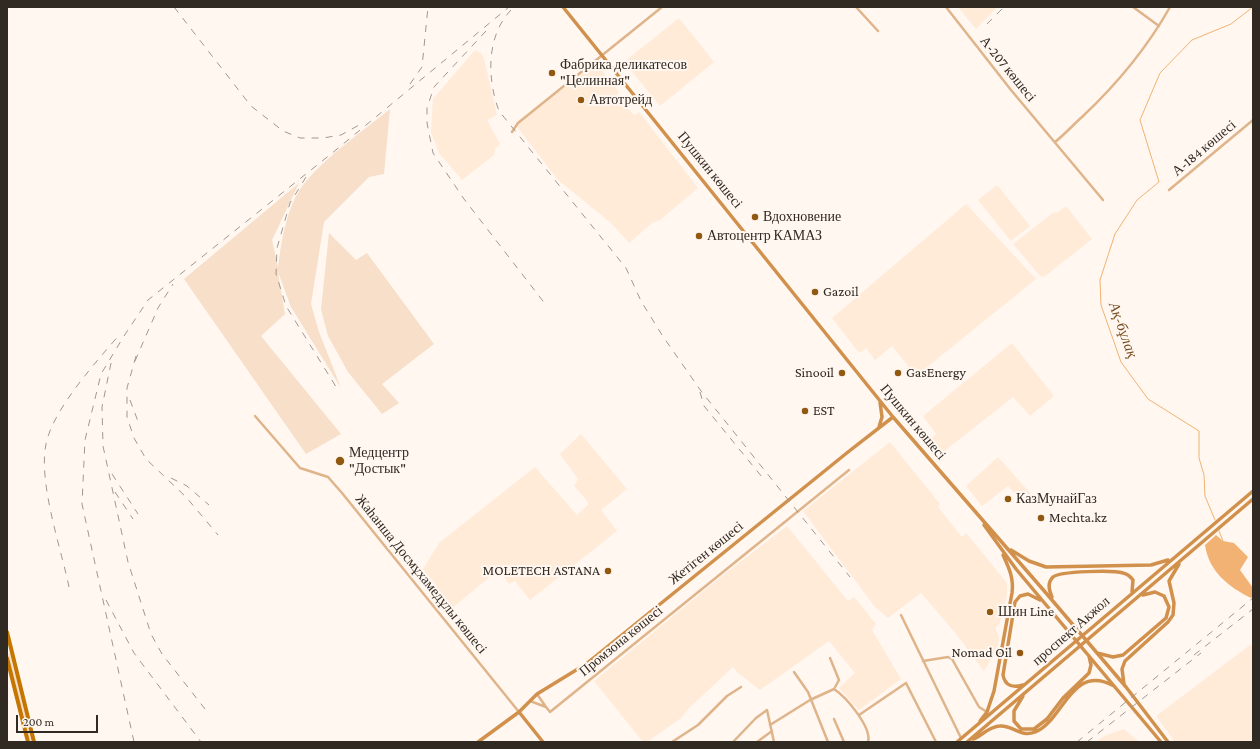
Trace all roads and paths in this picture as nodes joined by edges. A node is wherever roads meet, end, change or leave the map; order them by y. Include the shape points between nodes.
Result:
1 (563, 7) edge
2 (662, 7) edge
3 (856, 7) edge
4 (946, 7) edge
5 (1133, 7) edge
6 (1170, 7) edge
7 (1158, 26) junction
8 (878, 31) dead end
9 (602, 55) junction
10 (1253, 120) edge
11 (512, 132) dead end
12 (1055, 142) junction
13 (1169, 190) dead end
14 (1104, 200) dead end
15 (879, 399) junction
16 (255, 416) dead end
17 (893, 418) junction
18 (878, 428) junction
19 (848, 470) dead end
20 (1253, 491) edge
21 (1253, 499) edge
22 (976, 514) junction
23 (1006, 547) junction
24 (1001, 550) junction
25 (1179, 552) junction
26 (1182, 560) junction
27 (1132, 592) junction
28 (1137, 599) junction
29 (1054, 601) junction
30 (1044, 603) junction
31 (901, 615) dead end
32 (7, 632) edge
33 (9, 646) edge
34 (1097, 654) junction
35 (1089, 655) junction
36 (7, 658) edge
37 (830, 658) dead end
38 (923, 661) junction
39 (794, 672) dead end
40 (1025, 684) junction
41 (1125, 686) junction
42 (741, 687) dead end
43 (834, 689) junction
44 (1118, 689) junction
45 (537, 694) junction
46 (1024, 695) junction
47 (810, 700) junction
48 (530, 701) junction
49 (546, 708) junction
50 (519, 712) junction
51 (987, 712) junction
52 (859, 715) junction
53 (834, 719) dead end
54 (770, 725) junction
55 (974, 728) junction
56 (772, 731) junction
57 (961, 739) junction
58 (968, 741) edge
59 (28, 742) edge
60 (34, 742) edge
61 (478, 742) edge
62 (543, 742) edge
63 (672, 742) edge
64 (733, 742) edge
65 (757, 742) edge
66 (774, 742) edge
67 (828, 742) edge
68 (844, 742) edge
69 (868, 742) edge
70 (936, 742) edge
71 (958, 742) edge
72 (1161, 742) edge
73 (1168, 742) edge

1 - 9 main road, Пушкин көшесі
2 - 9 street
3 - 8 street
4 - 12 street, А-207 көшесі
5 - 7 street
6 - 7 street
7 - 12 street via 1116,82
9 - 11 street via 518,123
9 - 15 main road, Пушкин көшесі
10 - 13 street, А-184 көшесі
12 - 14 street, А-207 көшесі
15 - 17 main road, Пушкин көшесі
15 - 18 main road via 882,417
16 - 50 street, Жаһанша Досмұхамедұлы көшесі via 300,468 328,477
17 - 18 main road, Жетіген көшесі
17 - 22 main road, Пушкин көшесі
18 - 45 main road, Жетіген көшесі via 586,664
19 - 49 street, Промзона көшесі via 550,712
20 - 25 main road, проспект Акжол
21 - 26 main road, проспект Акжол
22 - 23 main road
22 - 24 main road
23 - 25 main road via 1029,561 1046,567 1151,565 1168,560
23 - 29 main road
24 - 30 main road
24 - 51 main road via 1010,568 1012,588 994,691
25 - 27 main road, проспект Акжол
26 - 28 main road, проспект Акжол
26 - 41 main road via 1168,581 1174,603 1172,617 1125,661 1122,669
27 - 29 main road via 1133,580 1124,573 1058,574 1048,585
27 - 40 main road, проспект Акжол
28 - 34 main road via 1151,592 1161,594 1169,607 1166,618 1123,655 1113,657
28 - 46 main road, проспект Акжол
29 - 34 main road
30 - 35 main road
30 - 40 main road via 1032,594 1020,596 1015,602 1003,675 1009,686
31 - 38 street
32 - 33 main road
33 - 60 main road
34 - 41 main road
35 - 44 main road
35 - 46 main road via 1089,673 1063,698 1042,724 1031,730 1021,729 1014,721 1014,711
36 - 59 main road
37 - 43 street via 839,680
38 - 51 street via 948,657 952,659 979,707
38 - 57 street
39 - 47 street via 808,692
40 - 55 main road, проспект Акжол
41 - 73 main road
42 - 63 street via 727,696 698,726
43 - 47 street
43 - 52 street
44 - 58 main road via 1098,679 1091,680 1066,699 1048,722 1036,732 1025,734 1000,726
44 - 72 main road
45 - 48 main road, Жетіген көшесі
45 - 49 street
46 - 58 main road, проспект Акжол
47 - 54 street
47 - 67 street
48 - 49 street
48 - 50 main road, Жетіген көшесі
50 - 61 main road, Жетіген көшесі
50 - 62 main road, Жаһанша Досмұхамедұлы көшесі
51 - 55 main road
52 - 69 street
52 - 70 street via 906,683
53 - 68 street
54 - 56 street
54 - 64 street via 767,710
55 - 57 main road, проспект Акжол
56 - 65 street
56 - 66 street
57 - 71 main road, проспект Акжол

